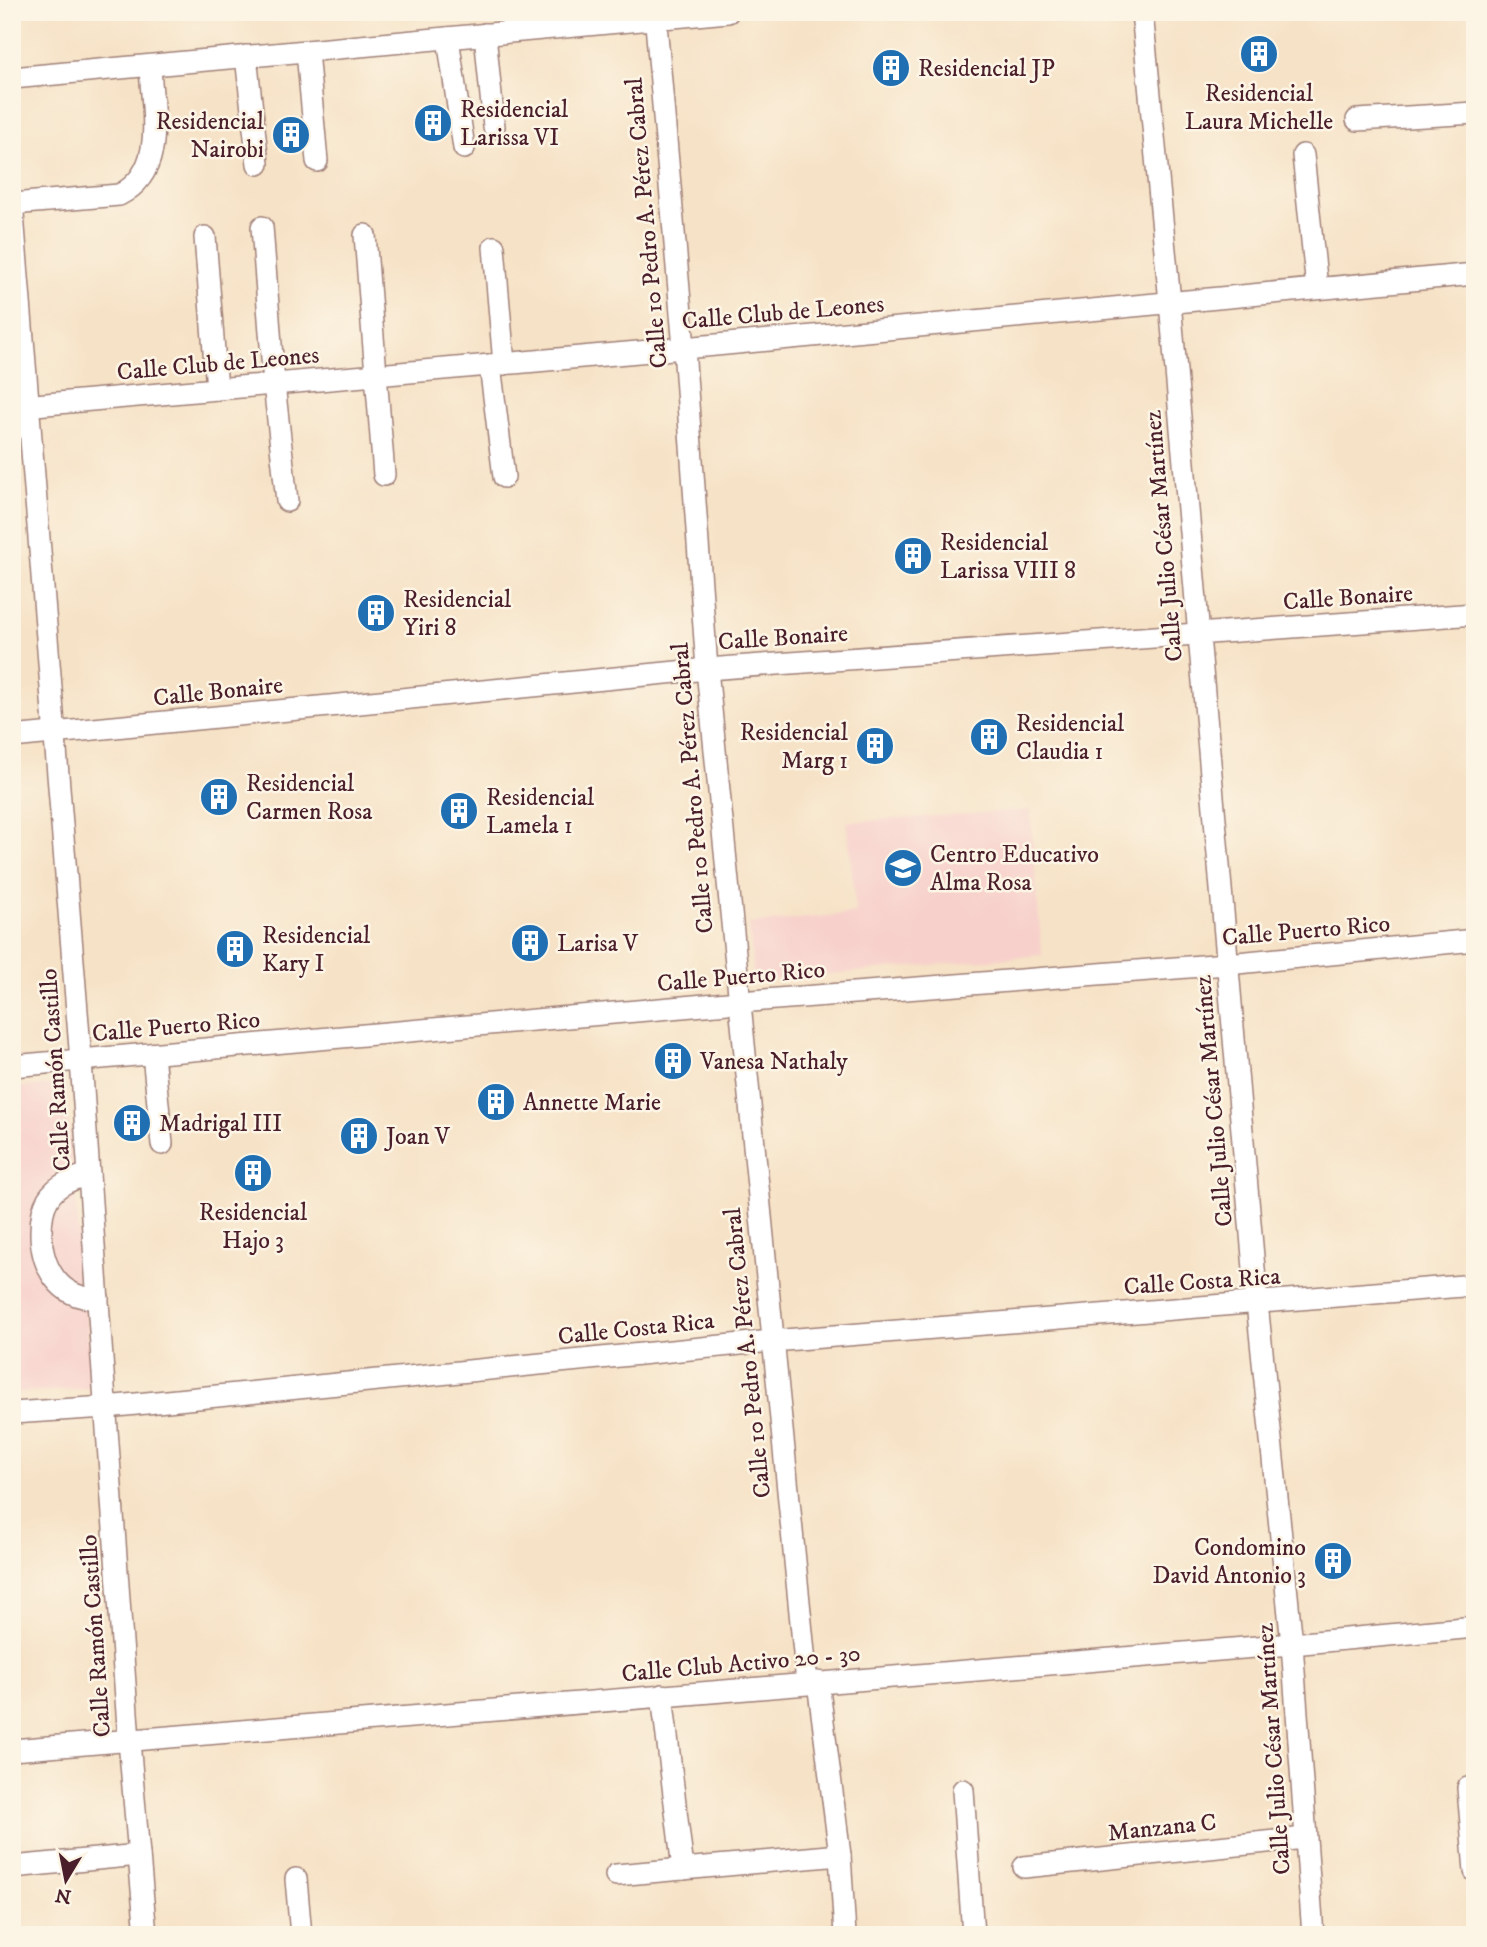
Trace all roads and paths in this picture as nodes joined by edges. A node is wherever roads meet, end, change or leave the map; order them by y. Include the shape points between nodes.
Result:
1 (728, 12) edge
2 (1142, 12) edge
3 (655, 15) edge
4 (485, 34) junction
5 (448, 37) junction
6 (307, 51) junction
7 (246, 56) junction
8 (150, 67) junction
9 (12, 78) edge
10 (1475, 113) edge
11 (1357, 120) dead end
12 (494, 127) dead end
13 (464, 148) dead end
14 (1303, 155) dead end
15 (317, 161) dead end
16 (258, 164) dead end
17 (12, 203) edge
18 (262, 227) dead end
19 (365, 235) dead end
20 (205, 237) dead end
21 (494, 247) dead end
22 (1475, 274) edge
23 (1317, 288) junction
24 (1170, 302) junction
25 (684, 348) junction
26 (497, 365) junction
27 (376, 375) junction
28 (274, 384) junction
29 (217, 389) junction
30 (21, 406) edge
31 (384, 475) dead end
32 (504, 477) dead end
33 (288, 501) dead end
34 (1475, 614) edge
35 (1198, 635) junction
36 (707, 669) junction
37 (54, 734) junction
38 (12, 737) edge
39 (1475, 940) edge
40 (1227, 964) junction
41 (739, 1002) junction
42 (153, 1054) junction
43 (81, 1061) junction
44 (12, 1066) edge
45 (162, 1144) dead end
46 (89, 1174) junction
47 (1475, 1285) edge
48 (98, 1298) junction
49 (1257, 1303) junction
50 (772, 1340) junction
51 (106, 1407) junction
52 (12, 1413) edge
53 (1475, 1627) edge
54 (1292, 1644) junction
55 (813, 1683) junction
56 (662, 1695) junction
57 (129, 1741) junction
58 (12, 1750) edge
59 (1468, 1788) dead end
60 (963, 1790) dead end
61 (1305, 1838) junction
62 (139, 1855) junction
63 (839, 1855) junction
64 (12, 1867) edge
65 (1024, 1867) dead end
66 (683, 1869) junction
67 (1475, 1871) edge
68 (616, 1875) dead end
69 (296, 1879) dead end
70 (146, 1935) edge
71 (301, 1935) edge
72 (845, 1935) edge
73 (973, 1935) edge
74 (1313, 1935) edge

1 - 3 street
2 - 24 street, Calle Julio César Martínez
3 - 4 street
3 - 25 street, Calle 10 Pedro A. Pérez Cabral
4 - 5 street
4 - 12 street
5 - 6 street
5 - 13 street
6 - 7 street
6 - 15 street
7 - 8 street
7 - 16 street
8 - 9 street
8 - 17 street via 152,150 141,179 118,195
10 - 11 street
14 - 23 street
17 - 30 street, Calle Ramón Castillo
18 - 28 street
19 - 27 street
20 - 29 street
21 - 26 street
22 - 23 street, Calle Club de Leones
23 - 24 street, Calle Club de Leones
24 - 25 street, Calle Club de Leones
24 - 35 street, Calle Julio César Martínez
25 - 26 street, Calle Club de Leones
25 - 36 street, Calle 10 Pedro A. Pérez Cabral
26 - 27 street, Calle Club de Leones
26 - 32 street
27 - 28 street, Calle Club de Leones
27 - 31 street
28 - 29 street, Calle Club de Leones
28 - 33 street
29 - 30 street, Calle Club de Leones
30 - 37 street, Calle Ramón Castillo
34 - 35 street, Calle Bonaire
35 - 36 street, Calle Bonaire
35 - 40 street, Calle Julio César Martínez
36 - 37 street, Calle Bonaire
36 - 41 street, Calle 10 Pedro A. Pérez Cabral
37 - 38 street, Calle Bonaire
37 - 43 street, Calle Ramón Castillo
39 - 40 street, Calle Puerto Rico
40 - 41 street, Calle Puerto Rico
40 - 49 street, Calle Julio César Martínez
41 - 42 street, Calle Puerto Rico
41 - 50 street, Calle 10 Pedro A. Pérez Cabral
42 - 43 street, Calle Puerto Rico
42 - 45 street
43 - 44 street, Calle Puerto Rico
43 - 46 street, Calle Ramón Castillo
46 - 48 street, Calle Ramón Castillo
46 - 48 street via 58,1187 47,1200 41,1218 41,1249 48,1270 61,1287 75,1295
47 - 49 street, Calle Costa Rica
48 - 51 street, Calle Ramón Castillo
49 - 50 street, Calle Costa Rica
49 - 54 street, Calle Julio César Martínez
50 - 51 street, Calle Costa Rica
50 - 55 street, Calle 10 Pedro A. Pérez Cabral
51 - 52 street, Calle Costa Rica
51 - 57 street, Calle Ramón Castillo
53 - 54 street, Calle Club Activo 20 - 30
54 - 55 street, Calle Club Activo 20 - 30
54 - 61 street, Calle Julio César Martínez
55 - 56 street, Calle Club Activo 20 - 30
55 - 63 street, Calle 10 Pedro A. Pérez Cabral
56 - 57 street, Calle Club Activo 20 - 30
56 - 66 street
57 - 58 street, Calle Club Activo 20 - 30
57 - 62 street, Calle Ramón Castillo
59 - 67 street
60 - 73 street
61 - 65 street, Manzana C
61 - 74 street, Calle Julio César Martínez
62 - 64 street
62 - 70 street, Calle Ramón Castillo
63 - 66 street
63 - 72 street, Calle 10 Pedro A. Pérez Cabral
66 - 68 street
69 - 71 street

